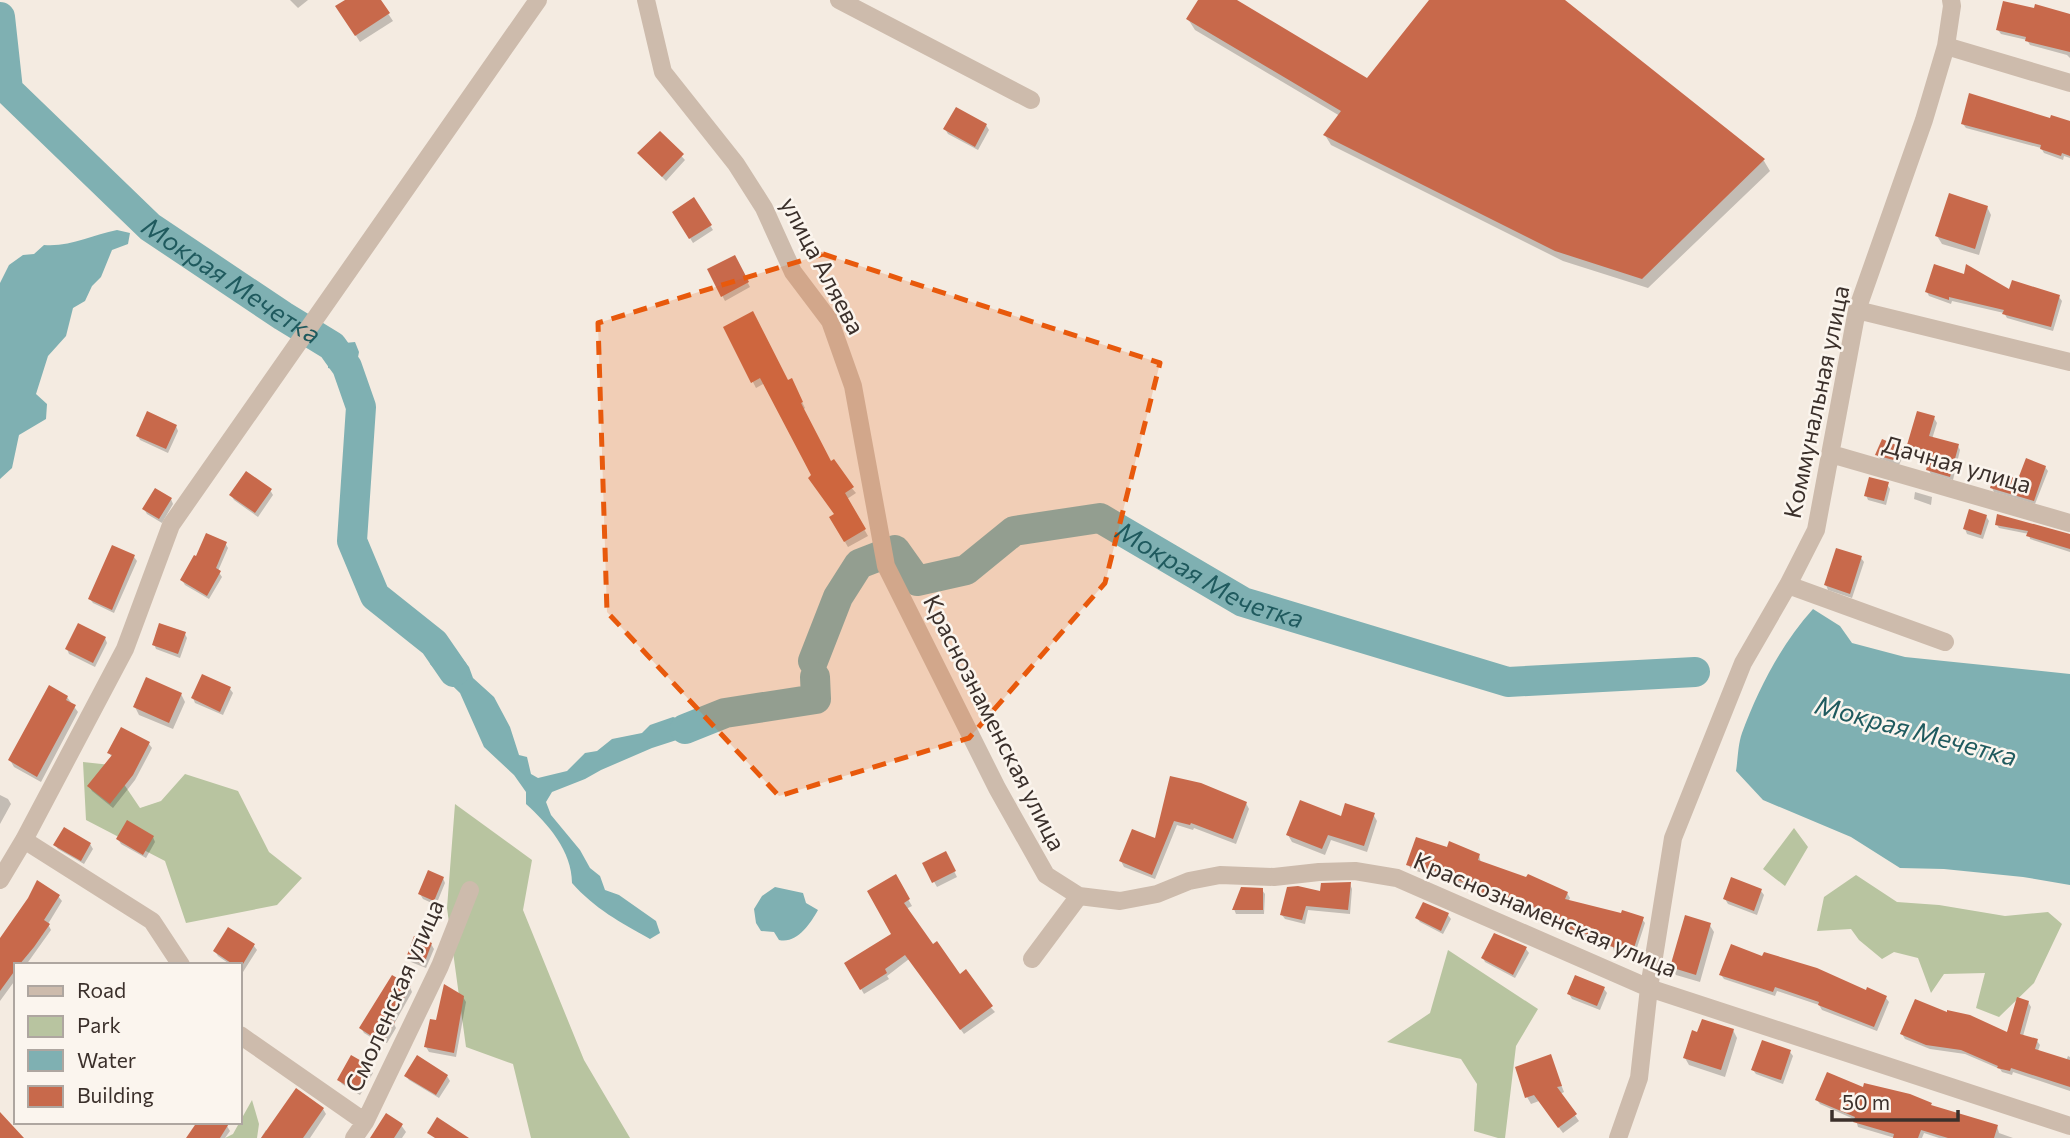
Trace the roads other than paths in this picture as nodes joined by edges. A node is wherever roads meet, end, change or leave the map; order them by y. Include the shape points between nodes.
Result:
1 (538, 0) edge
2 (646, 0) edge
3 (839, 0) edge
4 (1951, 0) edge
5 (1946, 46) junction
6 (2070, 83) edge
7 (1031, 100) dead end
8 (1857, 310) junction
9 (2070, 362) edge
10 (1831, 454) junction
11 (2070, 523) edge
12 (886, 566) joint
13 (1788, 585) junction
14 (1945, 642) dead end
15 (24, 839) junction
16 (0, 880) edge
17 (470, 890) dead end
18 (1079, 896) junction
19 (1032, 959) dead end
20 (180, 963) edge
21 (1649, 988) junction
22 (242, 1036) edge
23 (365, 1122) junction
24 (2070, 1125) edge
25 (354, 1138) edge
26 (1618, 1138) edge

1 - 15 street via 171,525 125,649
2 - 12 street, улица Аляева via 663,72 736,164 764,208 793,272 830,321 853,386
3 - 7 street
4 - 5 street, Коммунальная улица
5 - 6 street
5 - 8 street, Коммунальная улица
8 - 9 street
8 - 10 street, Коммунальная улица
10 - 11 street, Дачная улица
10 - 13 street, Коммунальная улица via 1816,530
12 - 18 street, Краснознаменская улица via 1028,846 1046,875
13 - 14 street
13 - 21 street, Коммунальная улица via 1743,663 1673,838
15 - 16 street
15 - 20 street via 152,921
17 - 23 street, Смоленская улица via 440,966
18 - 19 street
18 - 21 street, Краснознаменская улица via 1119,901 1220,875 1355,872 1397,878
21 - 24 street, Краснознаменская улица
21 - 26 street, Коммунальная улица via 1639,1078
22 - 23 street, Смоленская улица
23 - 25 street, Смоленская улица

